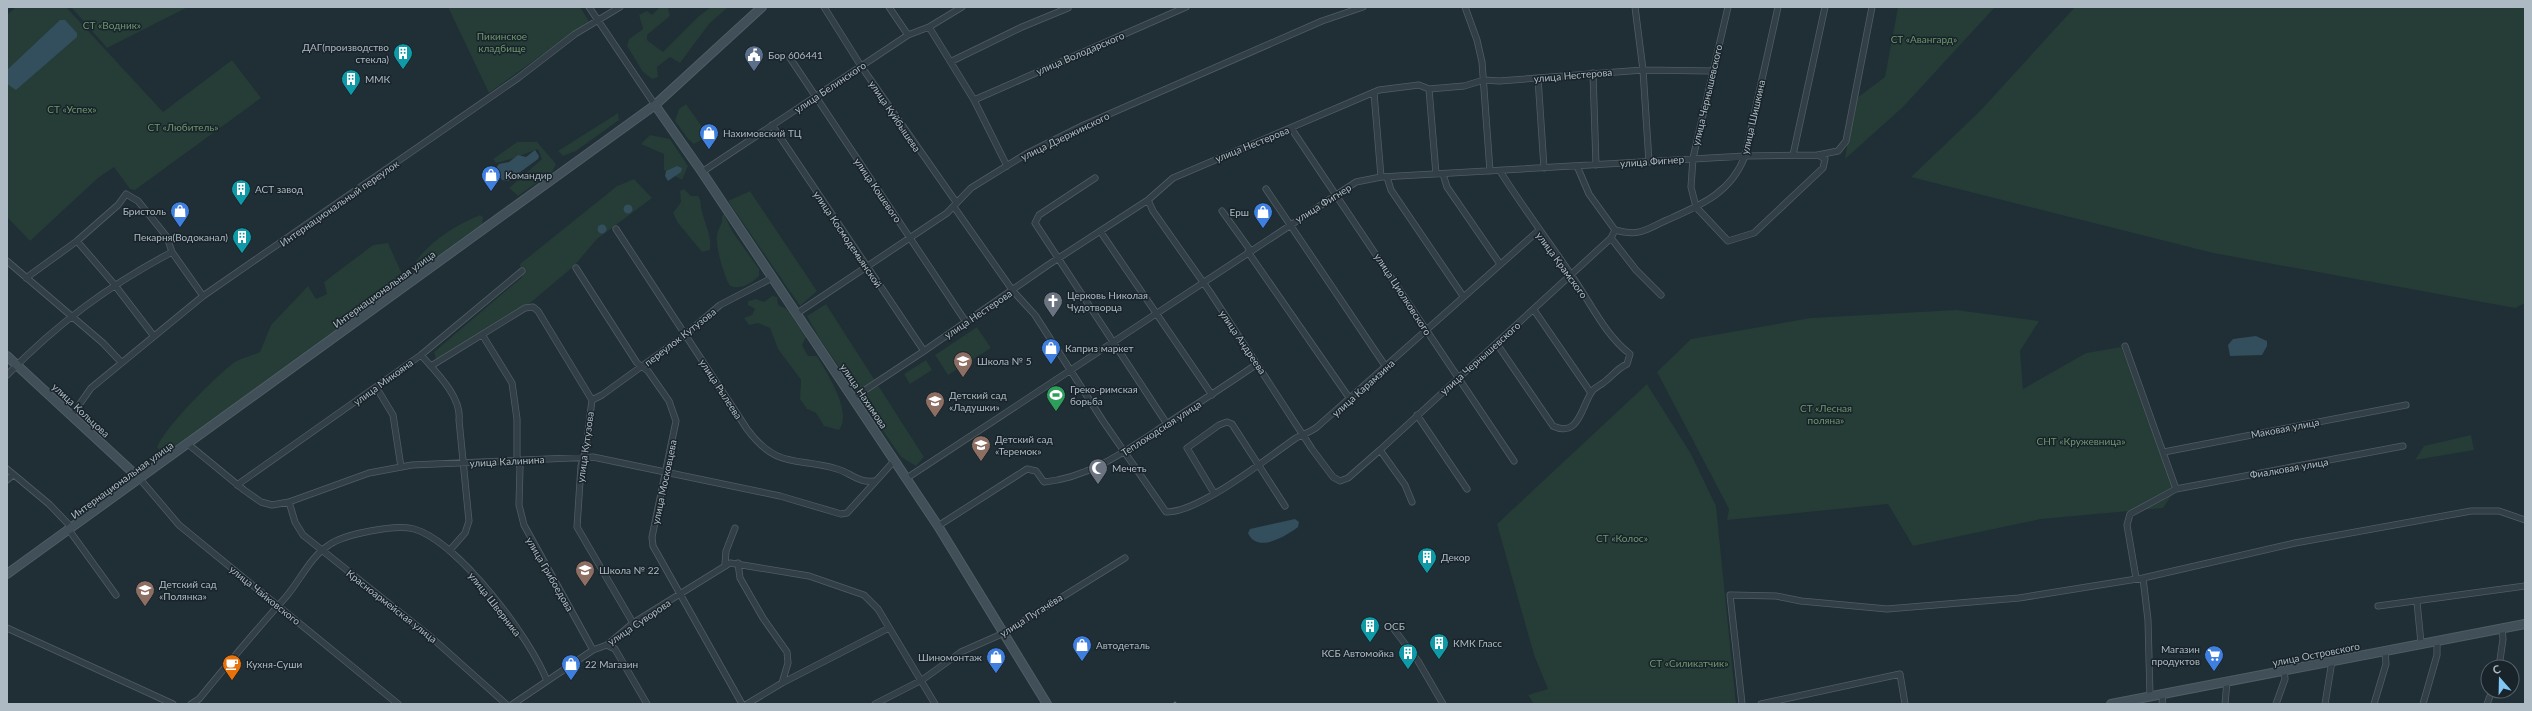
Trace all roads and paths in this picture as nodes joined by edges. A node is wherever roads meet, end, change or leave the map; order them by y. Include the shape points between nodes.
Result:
1 (589, 7) edge
2 (620, 7) edge
3 (762, 7) edge
4 (824, 7) edge
5 (889, 7) edge
6 (962, 7) edge
7 (1186, 7) edge
8 (1360, 7) edge
9 (1465, 7) edge
10 (1635, 7) edge
11 (1728, 7) edge
12 (1778, 7) edge
13 (1825, 7) edge
14 (1872, 7) edge
15 (1068, 8) dead end
16 (598, 21) junction
17 (929, 27) junction
18 (908, 35) junction
19 (790, 58) dead end
20 (952, 61) junction
21 (861, 66) junction
22 (1643, 70) junction
23 (1711, 71) junction
24 (1593, 73) junction
25 (1538, 78) junction
26 (1484, 80) junction
27 (1429, 89) junction
28 (1374, 93) junction
29 (815, 97) junction
30 (974, 100) junction
31 (655, 105) junction
32 (772, 126) junction
33 (1291, 128) junction
34 (1793, 155) junction
35 (1818, 155) junction
36 (1745, 156) junction
37 (1693, 158) junction
38 (1649, 162) junction
39 (1596, 165) junction
40 (1007, 166) junction
41 (1577, 166) junction
42 (1544, 168) junction
43 (1490, 171) junction
44 (1500, 171) junction
45 (702, 172) junction
46 (1436, 174) junction
47 (1443, 174) junction
48 (1384, 177) junction
49 (1095, 178) dead end
50 (1266, 189) dead end
51 (1335, 195) junction
52 (1148, 200) junction
53 (955, 204) junction
54 (1696, 207) junction
55 (1222, 211) dead end
56 (1290, 223) junction
57 (616, 229) dead end
58 (1615, 230) junction
59 (1538, 231) junction
60 (1100, 232) junction
61 (1611, 238) junction
62 (911, 239) junction
63 (77, 240) junction
64 (1249, 251) junction
65 (172, 252) junction
66 (1058, 259) junction
67 (7, 261) edge
68 (1500, 264) junction
69 (576, 268) dead end
70 (867, 268) junction
71 (522, 272) dead end
72 (1571, 275) junction
73 (26, 278) junction
74 (772, 278) junction
75 (1202, 282) junction
76 (114, 284) junction
77 (1013, 291) junction
78 (1661, 295) dead end
79 (203, 296) junction
80 (1463, 296) junction
81 (1534, 310) junction
82 (1157, 312) junction
83 (796, 314) junction
84 (70, 316) junction
85 (966, 322) junction
86 (1426, 330) junction
87 (153, 335) junction
88 (685, 335) junction
89 (483, 336) junction
90 (1113, 342) junction
91 (1497, 344) junction
92 (2125, 346) dead end
93 (924, 351) junction
94 (421, 355) junction
95 (7, 356) edge
96 (120, 362) junction
97 (1257, 364) junction
98 (17, 365) junction
99 (431, 366) junction
100 (642, 367) junction
101 (1386, 367) junction
102 (1071, 370) junction
103 (7, 375) edge
104 (1458, 377) junction
105 (376, 387) junction
106 (1591, 393) junction
107 (1212, 395) junction
108 (853, 398) junction
109 (1350, 399) junction
110 (592, 400) junction
111 (2406, 405) dead end
112 (72, 415) junction
113 (1417, 415) junction
114 (1168, 424) junction
115 (1304, 434) junction
116 (188, 444) junction
117 (2403, 446) dead end
118 (1380, 450) junction
119 (1125, 452) junction
120 (2164, 452) junction
121 (584, 457) junction
122 (517, 460) junction
123 (894, 460) junction
124 (1514, 461) dead end
125 (463, 463) junction
126 (1259, 464) junction
127 (401, 467) junction
128 (7, 469) edge
129 (666, 470) junction
130 (13, 475) junction
131 (907, 478) junction
132 (140, 479) junction
133 (7, 480) edge
134 (874, 481) junction
135 (1340, 481) joint
136 (237, 485) junction
137 (1467, 489) dead end
138 (2176, 489) junction
139 (1214, 493) junction
140 (289, 502) junction
141 (1412, 502) dead end
142 (1285, 506) dead end
143 (1166, 512) joint
144 (2525, 520) edge
145 (938, 526) junction
146 (735, 528) dead end
147 (70, 529) junction
148 (450, 550) junction
149 (321, 551) junction
150 (1125, 558) dead end
151 (738, 563) junction
152 (725, 564) junction
153 (7, 574) edge
154 (2136, 578) junction
155 (2143, 578) junction
156 (2525, 586) edge
157 (679, 595) junction
158 (116, 596) dead end
159 (2417, 602) junction
160 (277, 605) junction
161 (2378, 606) dead end
162 (633, 623) junction
163 (2525, 624) edge
164 (7, 628) edge
165 (889, 628) junction
166 (1393, 628) dead end
167 (2502, 628) junction
168 (1004, 633) junction
169 (2437, 641) junction
170 (2421, 643) junction
171 (607, 645) junction
172 (593, 650) junction
173 (2385, 650) junction
174 (2500, 659) edge
175 (2332, 661) junction
176 (2284, 670) junction
177 (922, 680) junction
178 (547, 681) junction
179 (2227, 681) junction
180 (782, 683) junction
181 (2163, 694) junction
182 (2150, 696) junction
183 (1045, 703) edge
184 (173, 704) edge
185 (191, 704) edge
186 (398, 704) edge
187 (506, 704) edge
188 (513, 704) edge
189 (647, 704) edge
190 (742, 704) edge
191 (747, 704) edge
192 (875, 704) edge
193 (935, 704) edge
194 (1443, 704) edge
195 (1742, 704) edge
196 (1761, 704) edge
197 (1905, 704) edge
198 (2113, 704) edge
199 (2162, 704) edge
200 (2225, 704) edge
201 (2276, 704) edge
202 (2325, 704) edge
203 (2374, 704) edge
204 (2423, 704) edge

1 - 16 street
2 - 16 street, Интернациональный переулок
3 - 31 main road, Интернациональная улица
4 - 21 street, улица Куйбышева
5 - 18 street
6 - 17 street, улица Белинского
7 - 30 street, улица Володарского
8 - 40 street, улица Дзержинского via 1322,21 1084,125 1036,148
9 - 26 street via 1477,40
10 - 22 street
11 - 23 street, улица Чернышевского
12 - 36 street, улица Шишкина
13 - 34 street
14 - 35 street, улица Фигнер via 1846,141 1838,151
15 - 20 street
16 - 31 street
16 - 79 street, Интернациональный переулок via 575,34 518,78
17 - 18 street, улица Белинского
17 - 20 street
18 - 21 street, улица Белинского
19 - 29 street, улица Кошевого
20 - 30 street
21 - 29 street, улица Белинского
21 - 53 street, улица Куйбышева
22 - 23 street, улица Нестерова
22 - 24 street, улица Нестерова
22 - 38 street
23 - 37 street, улица Чернышевского
24 - 25 street, улица Нестерова
24 - 39 street
25 - 26 street, улица Нестерова
25 - 42 street
26 - 27 street, улица Нестерова via 1464,86
26 - 43 street
27 - 28 street, улица Нестерова via 1420,85 1382,89
27 - 46 street
28 - 33 street, улица Нестерова
28 - 48 street
29 - 32 street, улица Белинского
29 - 62 street, улица Кошевого
30 - 40 street
31 - 45 main road, улица Нахимова
31 - 116 main road, Интернациональная улица
32 - 45 street, улица Белинского
32 - 70 street, улица Космодемьянской
33 - 51 street, улица Циолковского
33 - 52 street, улица Нестерова via 1182,173
34 - 35 street, улица Фигнер
34 - 36 street, улица Фигнер
35 - 54 street, улица Чернышевского via 1825,159 1823,168 1754,233 1728,241
36 - 37 street, улица Фигнер
36 - 54 street, улица Шишкина via 1738,171 1723,188
37 - 38 street, улица Фигнер
37 - 54 street, улица Чернышевского via 1691,187
38 - 39 street, улица Фигнер
39 - 41 street, улица Фигнер
40 - 53 street, улица Дзержинского via 970,188
41 - 42 street, улица Фигнер
41 - 58 street via 1589,194
42 - 44 street, улица Фигнер
43 - 44 street, улица Фигнер
43 - 47 street, улица Фигнер
44 - 59 street, улица Крамского
45 - 74 main road, улица Нахимова
46 - 47 street, улица Фигнер
46 - 48 street, улица Фигнер
47 - 68 street via 1447,187
48 - 51 street, улица Фигнер via 1356,182
48 - 80 street
49 - 66 street via 1036,218 1035,223
50 - 56 street
51 - 56 street, улица Фигнер
51 - 86 street, улица Циолковского
52 - 60 street, улица Нестерова
52 - 75 street, улица Андреева
53 - 62 street, улица Дзержинского
53 - 77 street, улица Куйбышева
54 - 58 street via 1649,230 1631,233
55 - 64 street
56 - 64 street, улица Фигнер
56 - 101 street
57 - 88 street, улица Рылеева
58 - 61 street, улица Чернышевского
59 - 68 street, улица Карамзина
59 - 72 street, улица Крамского
60 - 66 street, улица Нестерова
60 - 82 street
61 - 72 street, улица Чернышевского
61 - 78 street via 1636,270
62 - 70 street, улица Дзержинского
62 - 85 street, улица Кошевого
63 - 65 street via 118,205 126,194 138,201 167,237
63 - 73 street
63 - 76 street
64 - 75 street, улица Фигнер
64 - 109 street
65 - 76 street
65 - 79 street
66 - 77 street, улица Нестерова
66 - 90 street
67 - 73 street
68 - 80 street, улица Карамзина
69 - 100 street, улица Московцева
70 - 83 street, улица Дзержинского
70 - 93 street, улица Космодемьянской
71 - 94 street, улица Микояна
72 - 81 street, улица Чернышевского
72 - 106 street, улица Крамского via 1606,327 1630,354 1627,364 1616,369
73 - 84 street
74 - 83 main road, улица Нахимова
74 - 88 street, переулок Кутузова via 727,300
75 - 82 street, улица Фигнер
75 - 97 street, улица Андреева
76 - 84 street
76 - 87 street
77 - 85 street, улица Нестерова
77 - 102 street, улица Куйбышева via 1035,315
79 - 87 street, Интернациональный переулок
80 - 86 street, улица Карамзина
81 - 91 street, улица Чернышевского
81 - 106 street
82 - 90 street, улица Фигнер
82 - 107 street
83 - 108 main road, улица Нахимова
84 - 96 street via 103,343
84 - 98 street
85 - 93 street, улица Нестерова
86 - 101 street, улица Карамзина
86 - 104 street, улица Циолковского
87 - 96 street, Интернациональный переулок
88 - 100 street, переулок Кутузова
88 - 134 street, улица Рылеева via 759,443 790,462 836,469 862,481
89 - 99 street
89 - 110 street, улица Кутузова via 525,308 535,308 566,354
89 - 122 street, улица Грибоедова via 511,380 517,419
90 - 102 street, улица Фигнер
90 - 114 street
91 - 104 street, улица Чернышевского
91 - 106 street via 1554,426 1568,428 1578,421
92 - 120 street
93 - 108 street, улица Нестерова
94 - 99 street
94 - 105 street, улица Микояна
95 - 98 main road, улица Кольцова
96 - 112 street, Интернациональный переулок via 91,388
97 - 107 street, Теплоходская улица
97 - 115 street, улица Андреева
98 - 103 street
98 - 112 main road, улица Кольцова
99 - 125 street via 459,407
100 - 110 street, переулок Кутузова
100 - 129 street, улица Московцева via 669,401 675,415 675,432
101 - 109 street, улица Карамзина
102 - 119 street, улица Куйбышева
102 - 131 street, улица Фигнер
104 - 113 street, улица Чернышевского
104 - 124 street, улица Циолковского
105 - 127 street via 393,414
105 - 136 street, улица Микояна
107 - 114 street, Теплоходская улица
108 - 123 main road, улица Нахимова
109 - 115 street, улица Карамзина via 1317,427
110 - 121 street, улица Кутузова
111 - 120 street, Маковая улица
112 - 132 main road, улица Кольцова
113 - 118 street, улица Чернышевского
113 - 137 street
114 - 119 street, Теплоходская улица
115 - 126 street, улица Карамзина
115 - 135 street, улица Андреева via 1328,471
116 - 132 main road, Интернациональная улица
116 - 136 street, улица Калинина
117 - 138 street, Фиалковая улица
118 - 135 street, улица Чернышевского via 1348,478
118 - 141 street via 1405,485
119 - 143 street, улица Куйбышева
119 - 145 street, Теплоходская улица via 1062,480 1044,482 1036,471 1027,469
120 - 138 street
121 - 122 street, улица Калинина
121 - 129 street, улица Калинина
121 - 162 street, улица Кутузова via 581,466 577,527
122 - 125 street, улица Калинина
122 - 172 street, улица Грибоедова via 520,467 519,505 527,534
123 - 131 main road, улица Нахимова
123 - 134 street
125 - 127 street, улица Калинина
125 - 148 street via 468,524 465,533
126 - 139 street, улица Карамзина
126 - 139 street via 1232,424 1227,422 1219,425 1187,448
126 - 142 street
127 - 140 street, улица Калинина via 369,473
128 - 130 street
129 - 134 street, улица Калинина via 780,496 841,514 847,513
129 - 157 street, улица Московцева via 652,541
130 - 133 street
130 - 147 street via 49,504
131 - 145 main road, улица Нахимова
132 - 147 main road, Интернациональная улица
132 - 160 street, улица Чайковского via 174,521
136 - 140 street, улица Калинина via 266,504
138 - 154 street, Фиалковая улица via 2130,514 2127,525
139 - 143 street, улица Карамзина via 1190,506
140 - 149 street, Красноармейская улица via 298,528
144 - 155 street via 2499,511 2471,511 2295,543
145 - 168 main road, улица Нахимова
146 - 152 street via 726,551
147 - 153 main road, Интернациональная улица
147 - 158 street
148 - 149 street, улица Шверника via 419,531 405,528 340,539
148 - 178 street, улица Шверника via 479,580 512,623 543,670
149 - 160 street, улица Шверника
149 - 187 street, Красноармейская улица via 407,617
150 - 168 street, улица Пугачёва
151 - 152 street, улица Суворова
151 - 165 street, улица Суворова via 825,581 864,595 878,609
151 - 180 street via 740,578 763,618 787,652 788,663
152 - 157 street, улица Суворова
154 - 155 street
154 - 195 street via 2019,598 1887,609 1801,601 1776,596 1730,595
155 - 182 street via 2148,620
156 - 159 street
157 - 162 street, улица Суворова
157 - 190 street, улица Московцева
159 - 161 street
159 - 170 street
160 - 185 street, улица Шверника via 199,699
160 - 186 street, улица Чайковского
162 - 171 street, улица Суворова
163 - 167 main road, улица Островского
164 - 184 street
165 - 177 street, улица Суворова
165 - 180 street
166 - 194 street via 1418,661
167 - 169 main road, улица Островского
167 - 174 street
168 - 177 street, улица Пугачёва via 961,652
168 - 183 main road, улица Нахимова
169 - 170 main road, улица Островского
169 - 204 street via 2437,656
170 - 173 main road, улица Островского
171 - 172 street, улица Суворова
171 - 189 street via 615,649
172 - 178 street, улица Суворова
173 - 175 main road, улица Островского
173 - 203 street via 2386,664
175 - 176 main road, улица Островского
175 - 202 street
176 - 179 main road, улица Островского
176 - 201 street via 2285,679
177 - 192 street, улица Пугачёва
177 - 193 street, улица Суворова
178 - 188 street, улица Суворова
179 - 181 main road, улица Островского
179 - 200 street
180 - 191 street
181 - 182 main road, улица Островского
181 - 199 street
182 - 198 main road, улица Островского
196 - 197 street via 1900,674

